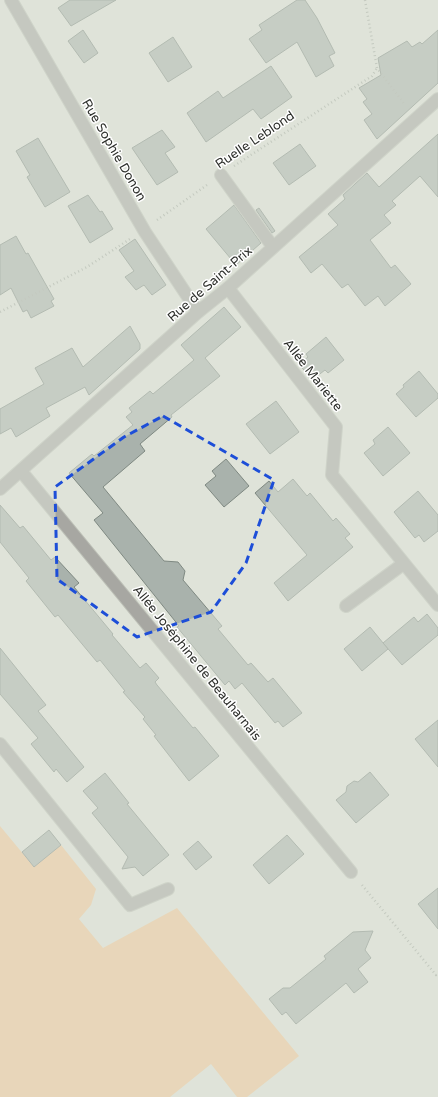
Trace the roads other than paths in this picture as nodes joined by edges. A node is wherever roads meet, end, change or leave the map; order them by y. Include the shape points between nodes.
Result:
1 (11, 0) edge
2 (438, 99) edge
3 (222, 175) road end
4 (273, 247) junction
5 (228, 288) junction
6 (198, 312) junction
7 (21, 471) junction
8 (0, 489) edge
9 (403, 564) junction
10 (438, 605) edge
11 (346, 606) dead end
12 (0, 744) edge
13 (351, 872) road end
14 (168, 889) dead end

1 - 6 street, Rue Sophie Donon via 144,230
2 - 4 street, Rue de Saint-Prix
3 - 4 street
4 - 5 street, Rue de Saint-Prix
5 - 6 street, Rue de Saint-Prix
5 - 9 street, Allée Mariette via 336,427 332,475
6 - 7 street, Rue de Saint-Prix
7 - 8 street, Rue de Saint-Prix
7 - 13 street, Allée Joséphine de Beauharnais
9 - 10 street, Allée Mariette
9 - 11 street
12 - 14 street via 130,905

